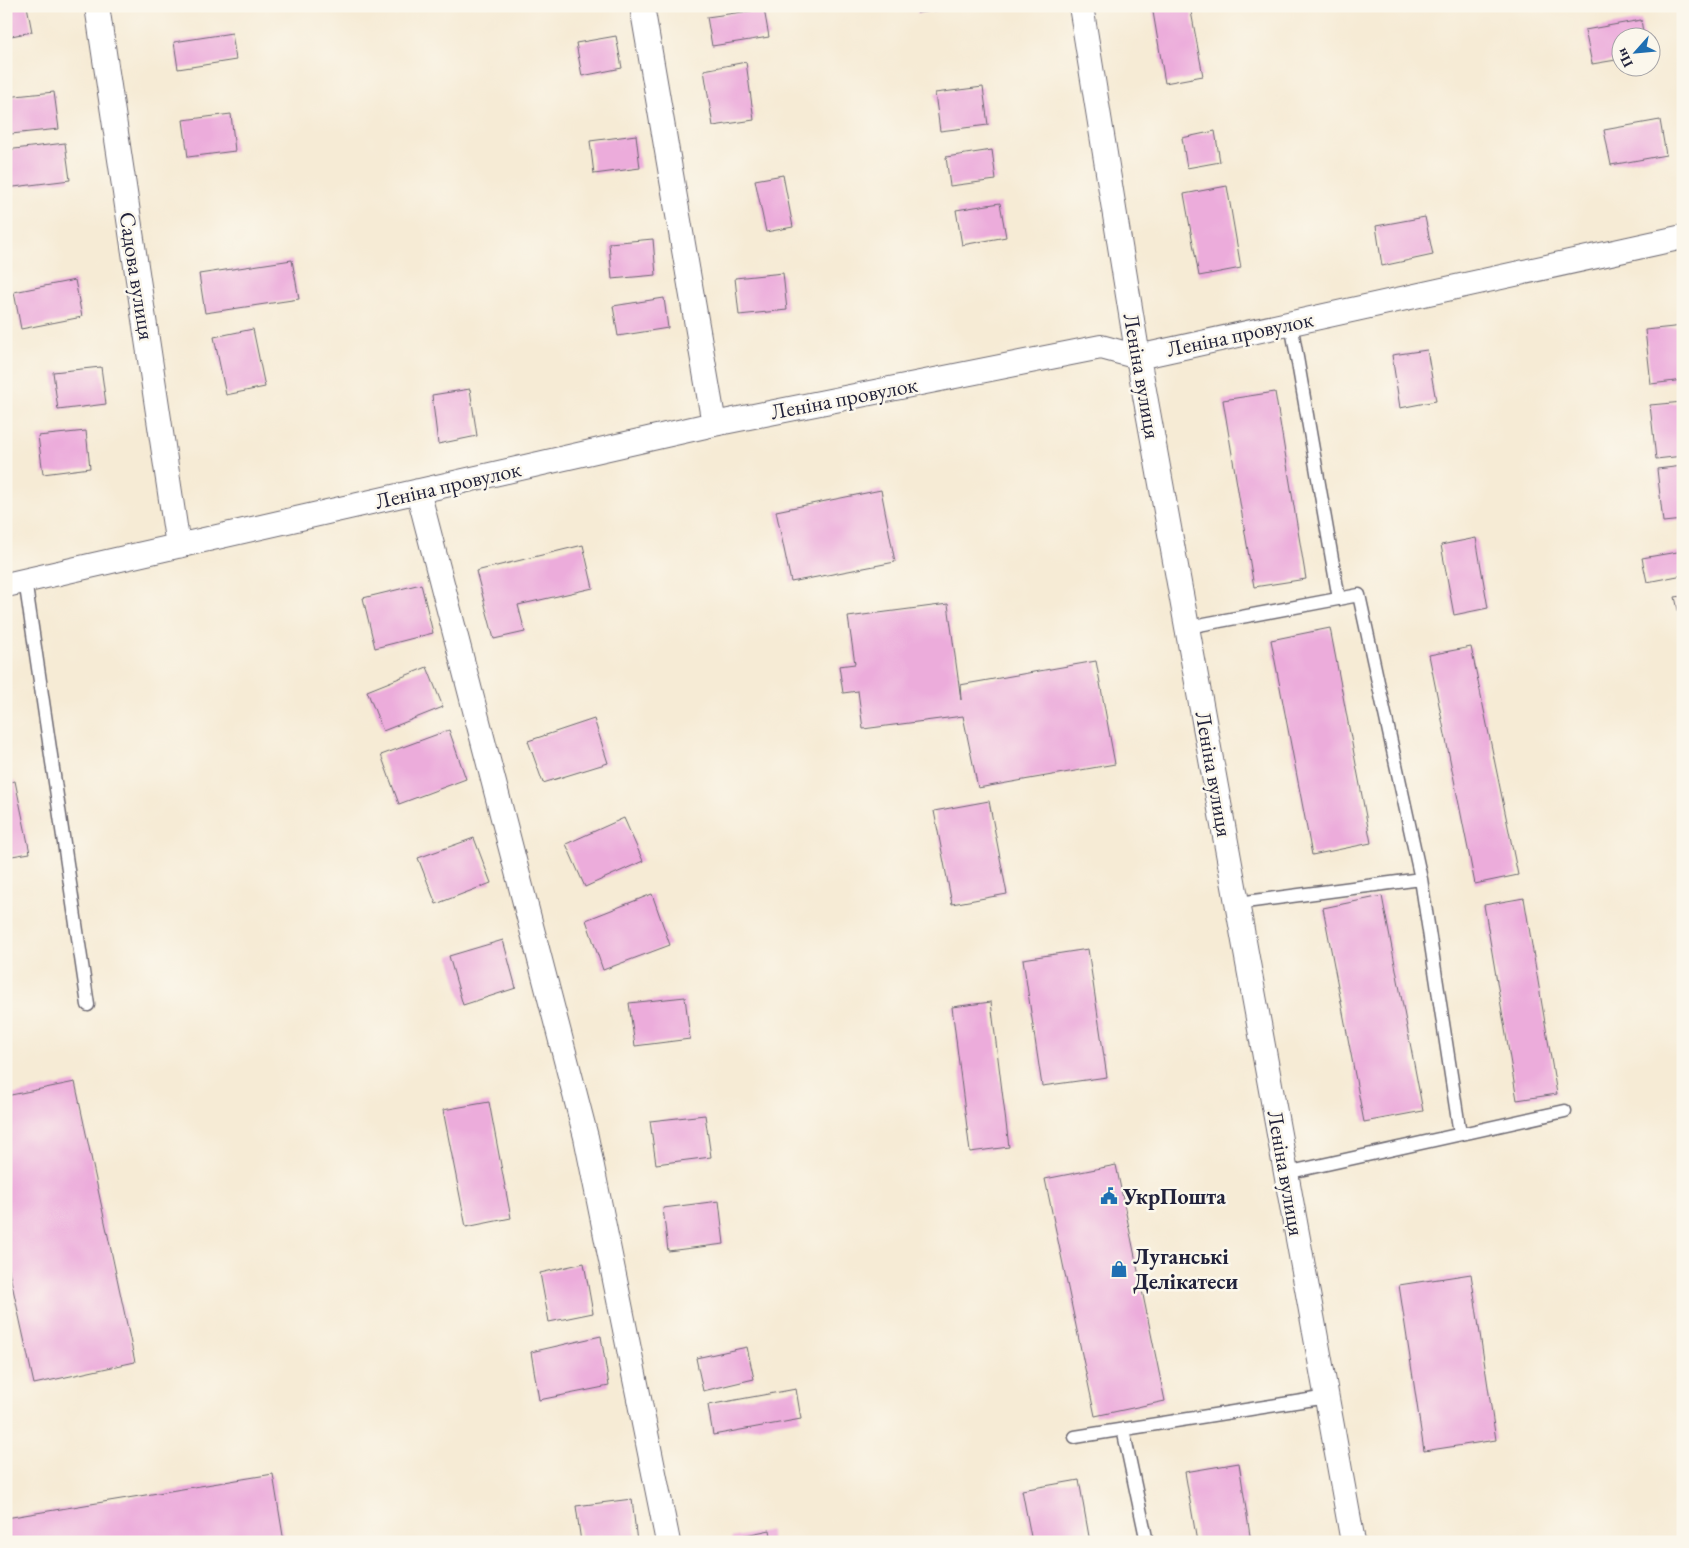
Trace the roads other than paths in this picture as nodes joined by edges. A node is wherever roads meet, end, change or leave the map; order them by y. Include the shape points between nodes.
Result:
1 (97, 6) edge
2 (642, 6) edge
3 (1081, 6) edge
4 (1683, 237) edge
5 (1291, 323) junction
6 (1138, 357) junction
7 (714, 424) junction
8 (418, 492) junction
9 (178, 546) junction
10 (16, 582) edge
11 (1340, 599) junction
12 (1188, 627) junction
13 (1421, 879) junction
14 (1238, 903) junction
15 (88, 1005) dead end
16 (1565, 1110) dead end
17 (1460, 1134) junction
18 (1286, 1173) junction
19 (1326, 1397) junction
20 (1123, 1429) junction
21 (1075, 1437) dead end
22 (668, 1542) edge
23 (1147, 1542) edge
24 (1353, 1542) edge

1 - 9 street, Садова вулиця
2 - 7 street
3 - 6 street, Леніна вулиця
4 - 5 street, Леніна провулок
5 - 6 street, Леніна провулок
5 - 11 lane
6 - 7 street, Леніна провулок via 1101,346
6 - 12 street, Леніна вулиця
7 - 8 street, Леніна провулок
8 - 9 street, Леніна провулок
8 - 22 street via 586,1137
9 - 10 street, Леніна провулок
10 - 15 lane
11 - 12 lane
11 - 13 lane via 1359,595
12 - 14 street, Леніна вулиця
13 - 14 lane
13 - 17 lane
14 - 18 street, Леніна вулиця
16 - 17 lane
17 - 18 lane
18 - 19 street, Леніна вулиця
19 - 20 lane
19 - 24 street, Леніна вулиця
20 - 21 lane
20 - 23 lane

